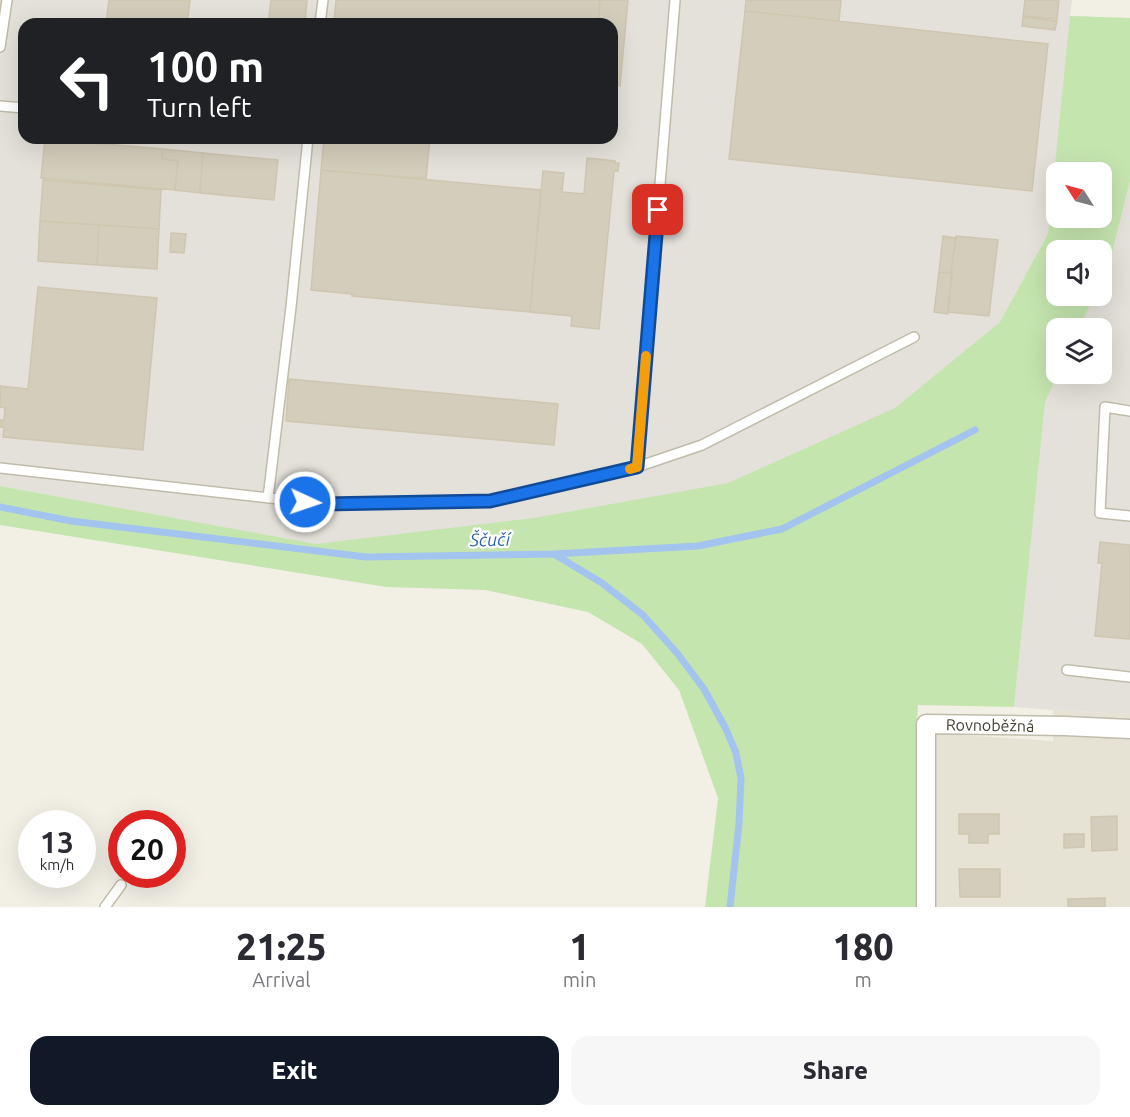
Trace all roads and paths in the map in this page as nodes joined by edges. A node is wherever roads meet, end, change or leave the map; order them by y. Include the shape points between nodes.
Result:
1 (8, 0) edge
2 (323, 0) edge
3 (675, 0) edge
4 (321, 18) edge
5 (0, 47) edge
6 (0, 105) edge
7 (18, 107) edge
8 (307, 144) edge
9 (914, 337) dead end
10 (1130, 411) edge
11 (637, 467) junction
12 (0, 468) edge
13 (268, 498) junction
14 (1130, 516) edge
15 (1067, 670) dead end
16 (1130, 677) edge
17 (1130, 729) edge
18 (119, 888) edge
19 (105, 907) edge
20 (926, 907) edge

1 - 5 lane
2 - 4 lane
3 - 11 lane
6 - 7 lane
8 - 13 lane
9 - 11 lane via 702,445
10 - 14 lane via 1105,408 1100,513
11 - 13 lane via 490,501 323,504
12 - 13 lane
15 - 16 lane
17 - 20 street, Rovnoběžná via 926,724
18 - 19 lane

